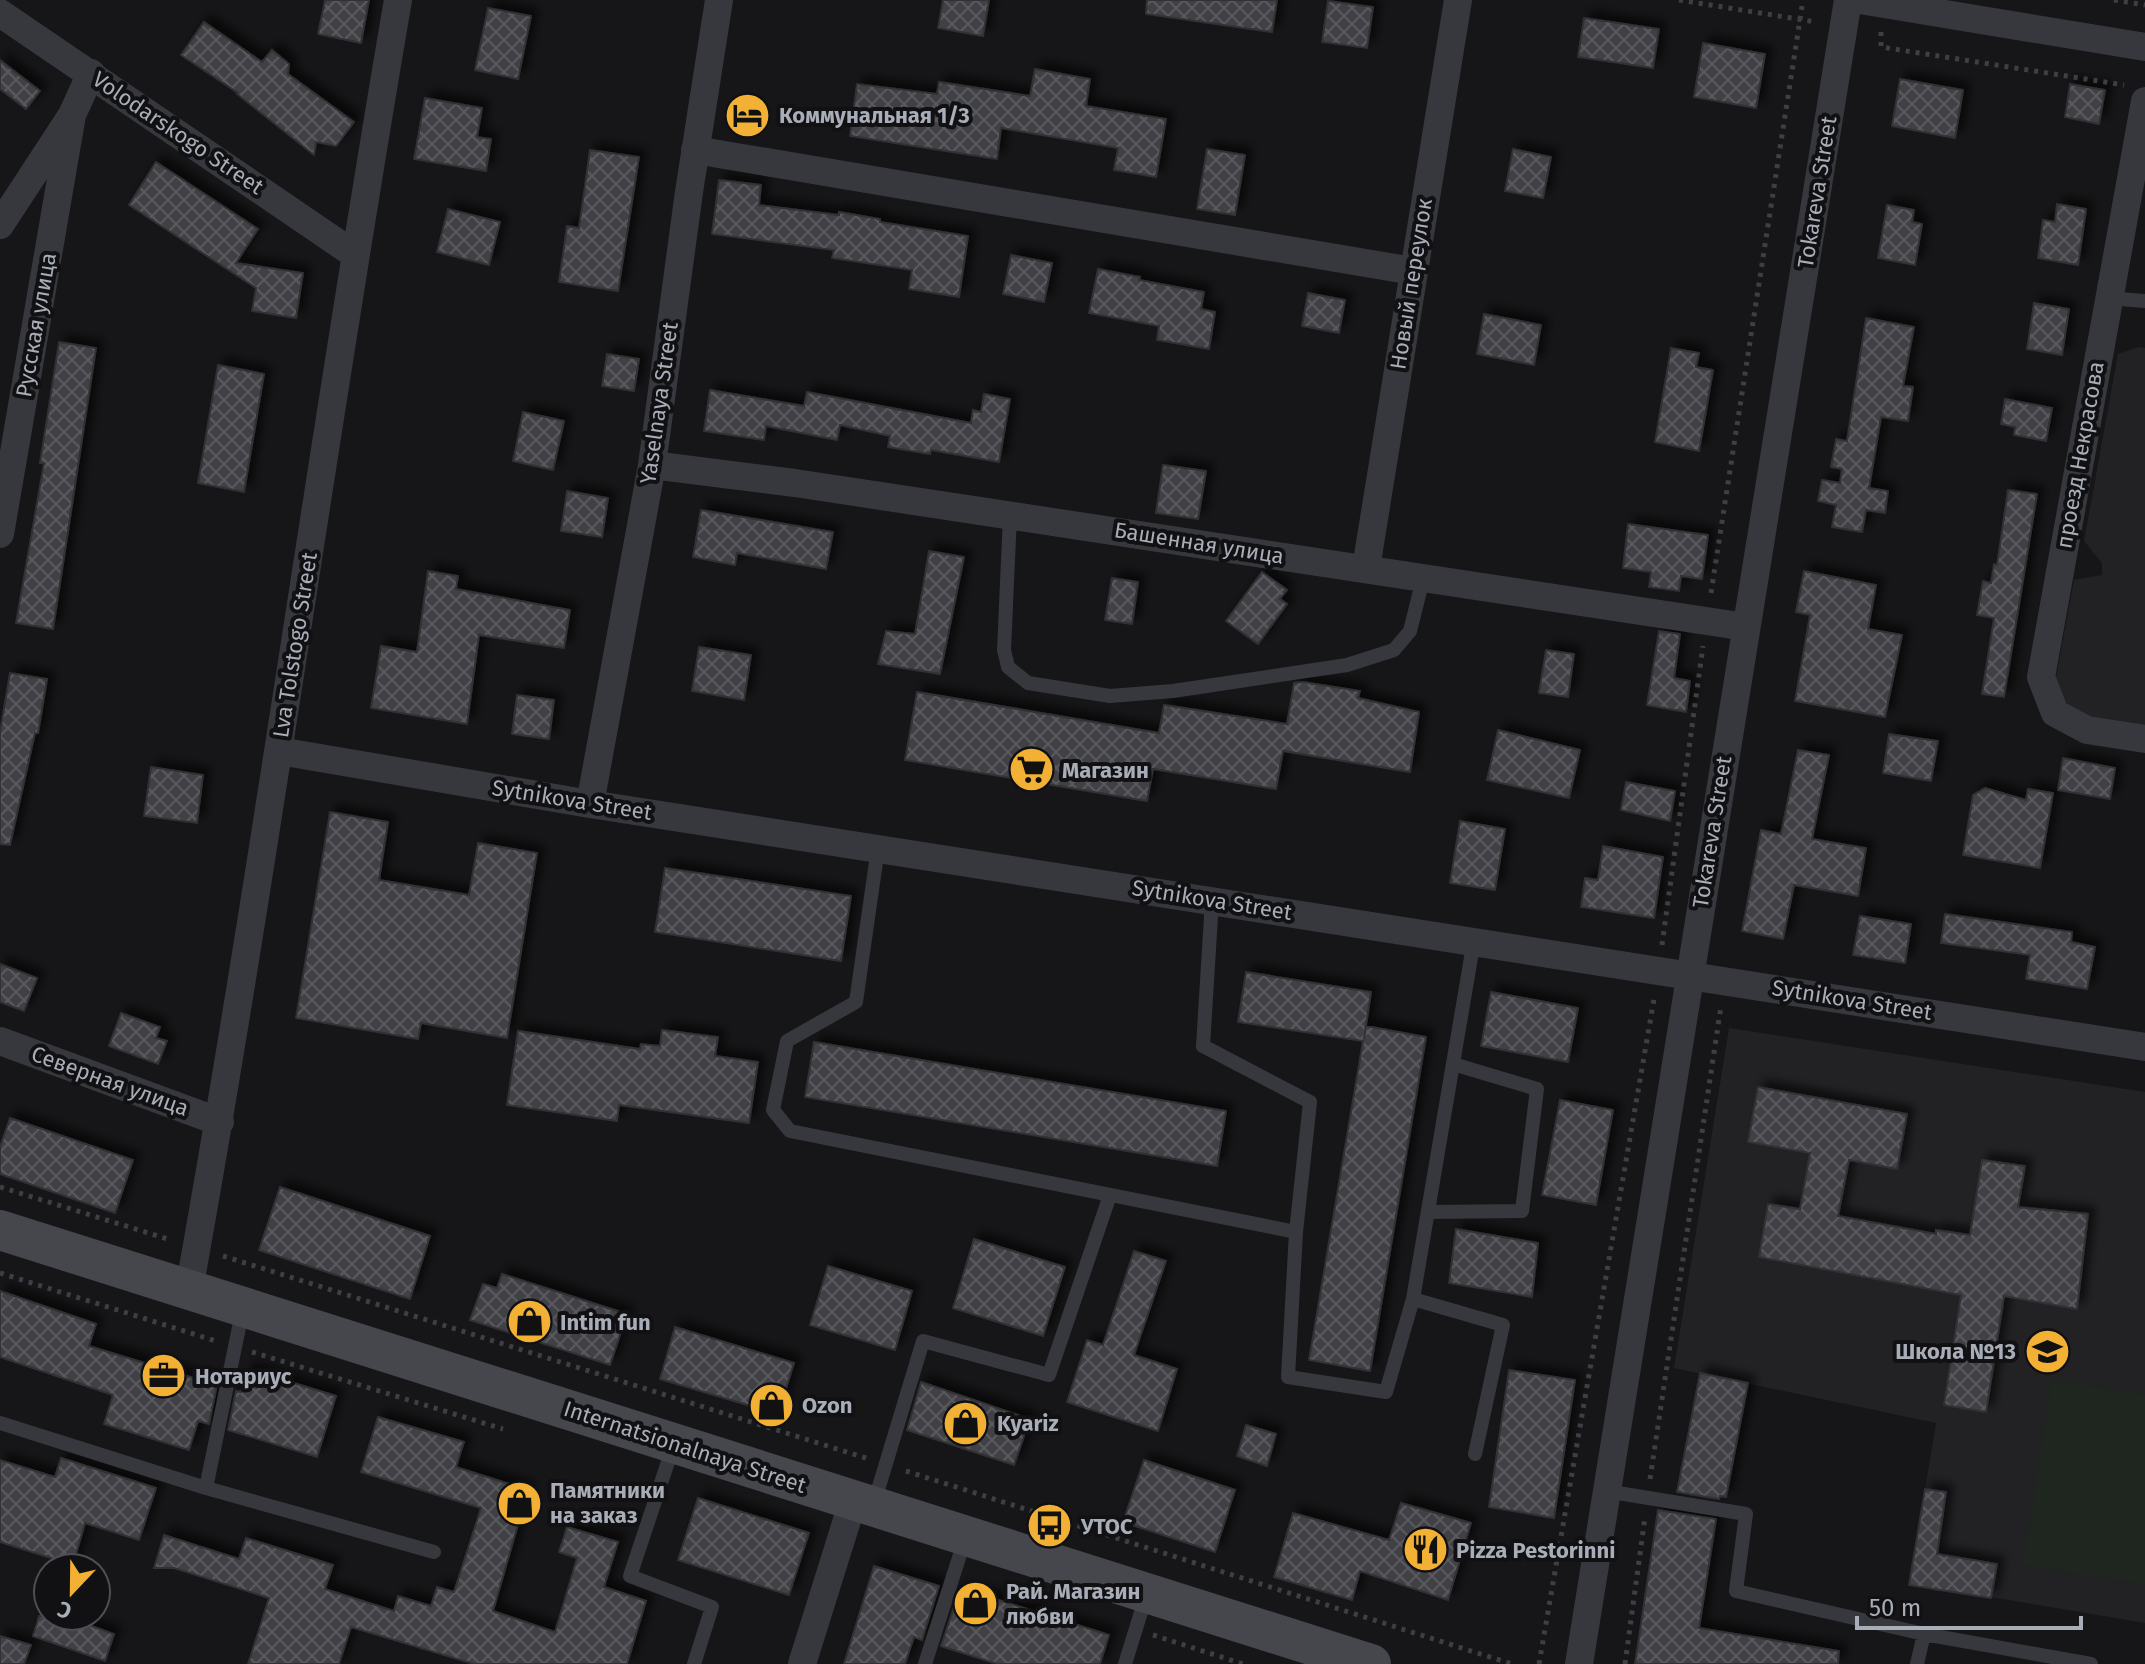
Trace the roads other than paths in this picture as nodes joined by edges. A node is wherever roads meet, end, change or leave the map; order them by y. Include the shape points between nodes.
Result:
1 (398, 0) edge
2 (719, 0) edge
3 (1458, 0) edge
4 (1860, 0) edge
5 (0, 13) edge
6 (1846, 13) edge
7 (2145, 47) edge
8 (91, 73) junction
9 (2137, 93) edge
10 (72, 115) junction
11 (695, 150) junction
12 (0, 225) edge
13 (354, 254) junction
14 (1413, 271) junction
15 (2108, 298) junction
16 (2145, 301) edge
17 (652, 465) junction
18 (1010, 515) junction
19 (0, 534) edge
20 (1366, 568) junction
21 (1423, 579) junction
22 (1746, 627) junction
23 (2145, 739) edge
24 (279, 751) junction
25 (590, 804) junction
26 (878, 848) junction
27 (1212, 900) junction
28 (1474, 940) junction
29 (1690, 974) junction
30 (0, 1041) edge
31 (2145, 1047) edge
32 (1453, 1064) junction
33 (220, 1122) junction
34 (1110, 1195) junction
35 (1428, 1212) junction
36 (0, 1230) edge
37 (1296, 1232) junction
38 (189, 1290) junction
39 (1413, 1299) junction
40 (243, 1307) junction
41 (0, 1423) edge
42 (674, 1444) junction
43 (1475, 1454) dead end
44 (206, 1488) junction
45 (1606, 1491) junction
46 (863, 1504) junction
47 (966, 1536) junction
48 (434, 1552) dead end
49 (1141, 1611) junction
50 (1924, 1634) junction
51 (1318, 1656) edge
52 (694, 1664) edge
53 (802, 1664) edge
54 (925, 1664) edge
55 (1125, 1664) edge
56 (1371, 1664) edge
57 (1579, 1664) edge
58 (1917, 1664) edge
59 (2091, 1664) edge

1 - 13 street, Lva Tolstogo Street
2 - 11 street, Yaselnaya Street
3 - 14 street, Новый переулок
4 - 7 street
5 - 8 street, Volodarskogo Street
6 - 22 street, Tokareva Street
8 - 10 street, Русская улица
8 - 13 street, Volodarskogo Street
9 - 15 street, проезд Некрасова
10 - 12 street, Русская улица
10 - 19 street, Русская улица
11 - 14 street
11 - 17 street, Yaselnaya Street
13 - 24 street, Lva Tolstogo Street
14 - 20 street, Новый переулок
15 - 16 lane
15 - 23 street, проезд Некрасова via 2041,677 2055,713 2087,730
17 - 18 street, Башенная улица
17 - 25 street, Yaselnaya Street
18 - 20 street, Башенная улица
18 - 21 lane via 1004,650 1008,667 1028,683 1110,696 1347,665 1394,650 1410,631
20 - 21 street, Башенная улица
21 - 22 street, Башенная улица
22 - 29 street, Tokareva Street
24 - 25 street, Sytnikova Street
24 - 33 street, Lva Tolstogo Street
25 - 26 street, Sytnikova Street
26 - 27 street, Sytnikova Street
26 - 34 lane via 856,1002 787,1041 773,1110 790,1131
27 - 28 street, Sytnikova Street
27 - 37 lane via 1203,1046 1310,1102
28 - 29 street, Sytnikova Street
28 - 32 lane
29 - 31 street, Sytnikova Street
29 - 45 street, Tokareva Street
30 - 33 street, Северная улица
32 - 35 lane
32 - 35 lane via 1537,1089 1522,1211
33 - 38 street, Lva Tolstogo Street
34 - 37 lane
34 - 46 lane via 1049,1375 923,1341 886,1464
35 - 39 lane
36 - 38 main road, Internatsionalnaya Street
37 - 39 lane via 1288,1377 1386,1392
38 - 40 main road, Internatsionalnaya Street
39 - 43 lane via 1503,1325
40 - 42 main road, Internatsionalnaya Street
40 - 44 lane
41 - 44 lane
42 - 46 main road, Internatsionalnaya Street
42 - 52 lane via 630,1576 712,1607
44 - 48 lane
45 - 50 lane via 1746,1514 1736,1591
45 - 57 street, Tokareva Street
46 - 47 main road, Internatsionalnaya Street
46 - 53 street
47 - 49 main road, Internatsionalnaya Street
47 - 54 lane
49 - 51 main road, Internatsionalnaya Street
49 - 55 lane
50 - 58 lane
50 - 59 lane
51 - 56 main road, Internatsionalnaya Street

